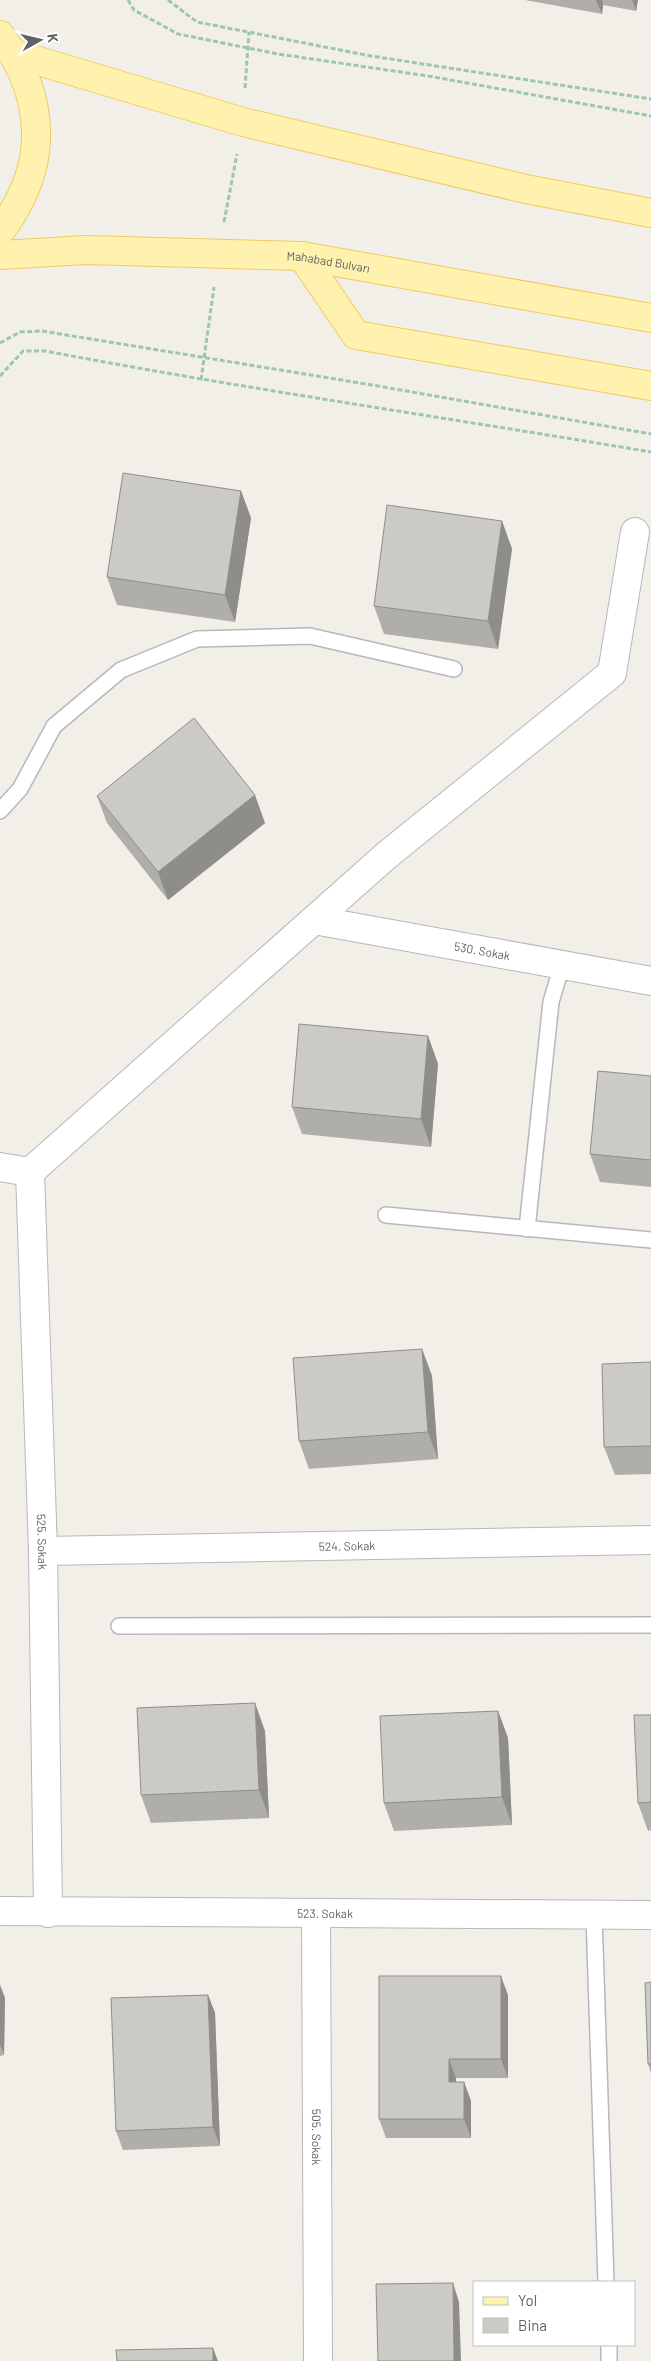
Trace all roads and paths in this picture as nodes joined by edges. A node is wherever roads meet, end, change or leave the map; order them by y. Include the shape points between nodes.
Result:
1 (128, 0) edge
2 (168, 0) edge
3 (249, 32) junction
4 (7, 45) edge
5 (247, 48) junction
6 (651, 99) edge
7 (651, 116) edge
8 (243, 122) junction
9 (651, 213) edge
10 (0, 231) edge
11 (219, 252) junction
12 (0, 256) edge
13 (302, 256) junction
14 (651, 318) edge
15 (0, 342) edge
16 (206, 358) junction
17 (0, 376) edge
18 (201, 380) junction
19 (651, 386) edge
20 (651, 434) edge
21 (651, 452) edge
22 (635, 532) dead end
23 (454, 669) dead end
24 (0, 811) edge
25 (314, 920) junction
26 (562, 965) junction
27 (651, 981) edge
28 (0, 1167) edge
29 (30, 1172) junction
30 (386, 1215) dead end
31 (527, 1229) junction
32 (651, 1240) edge
33 (651, 1540) edge
34 (43, 1551) junction
35 (651, 1625) edge
36 (119, 1626) dead end
37 (0, 1911) edge
38 (48, 1912) junction
39 (316, 1913) junction
40 (594, 1915) junction
41 (651, 1915) edge
42 (606, 2281) edge
43 (609, 2346) edge
44 (318, 2361) edge
45 (609, 2361) edge

1 - 5 path via 134,10 178,34
2 - 3 path via 197,22
3 - 5 path
3 - 6 path via 371,56
4 - 8 main road
4 - 10 main road via 33,96 37,142 27,187
5 - 7 path
5 - 8 path
8 - 9 main road via 526,189
8 - 11 path
11 - 12 main road, Mahabad Bulvarı via 86,250
11 - 13 main road, Mahabad Bulvarı
11 - 16 path
13 - 14 main road, Mahabad Bulvarı
13 - 19 main road via 356,335
15 - 16 path via 20,332 42,331
16 - 18 path
16 - 20 path
17 - 18 path via 22,351 45,351
18 - 21 path
22 - 25 street via 612,673 387,854
23 - 24 lane via 310,636 197,639 121,670 54,726 20,789
25 - 26 street, 530. Sokak
25 - 29 street
26 - 27 street, 530. Sokak
26 - 31 lane via 551,1002
28 - 29 street
29 - 34 street, 525. Sokak
30 - 31 lane
31 - 32 lane
33 - 34 street, 524. Sokak
34 - 38 street, 525. Sokak
35 - 36 lane
37 - 38 street, 523. Sokak
38 - 39 street, 523. Sokak
39 - 40 street, 523. Sokak
39 - 44 street, 505. Sokak
40 - 41 street, 523. Sokak
40 - 42 lane
43 - 45 lane

